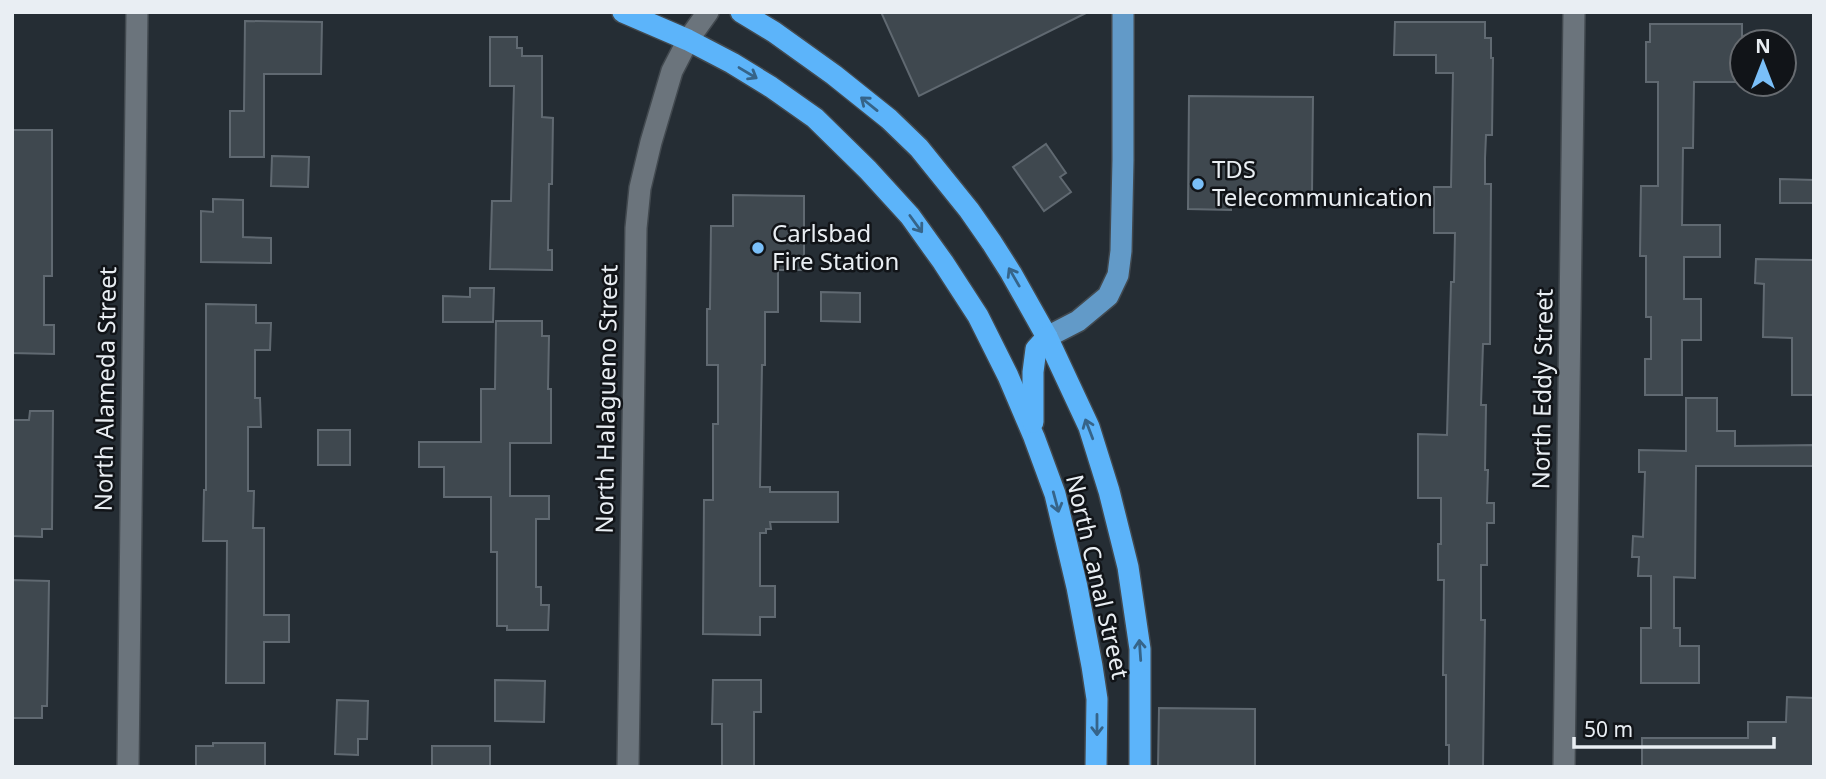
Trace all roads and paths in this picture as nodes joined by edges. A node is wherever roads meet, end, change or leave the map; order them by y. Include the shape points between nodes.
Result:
1 (137, 12) edge
2 (623, 12) edge
3 (708, 12) edge
4 (741, 12) edge
5 (1123, 12) edge
6 (1574, 12) edge
7 (688, 40) junction
8 (1047, 337) junction
9 (1034, 437) junction
10 (128, 767) edge
11 (628, 767) edge
12 (1096, 767) edge
13 (1140, 767) edge
14 (1564, 767) edge

1 - 10 street, North Alameda Street
2 - 7 highway, North Canal Street
3 - 7 street, North Halagueno Street
8 -> 4 highway, North Canal Street via 970,210 919,148 834,75
5 - 8 main road via 1118,275 1108,296 1079,321
6 - 14 street, North Eddy Street
7 -> 9 highway, North Canal Street via 771,87 814,118 910,216 978,316
7 - 11 street, North Halagueno Street via 672,71 651,142 636,228
8 - 9 highway via 1036,349 1032,372
13 -> 8 highway, North Canal Street via 1140,649 1128,567 1089,427
9 -> 12 highway, North Canal Street via 1055,494 1085,626 1097,699

